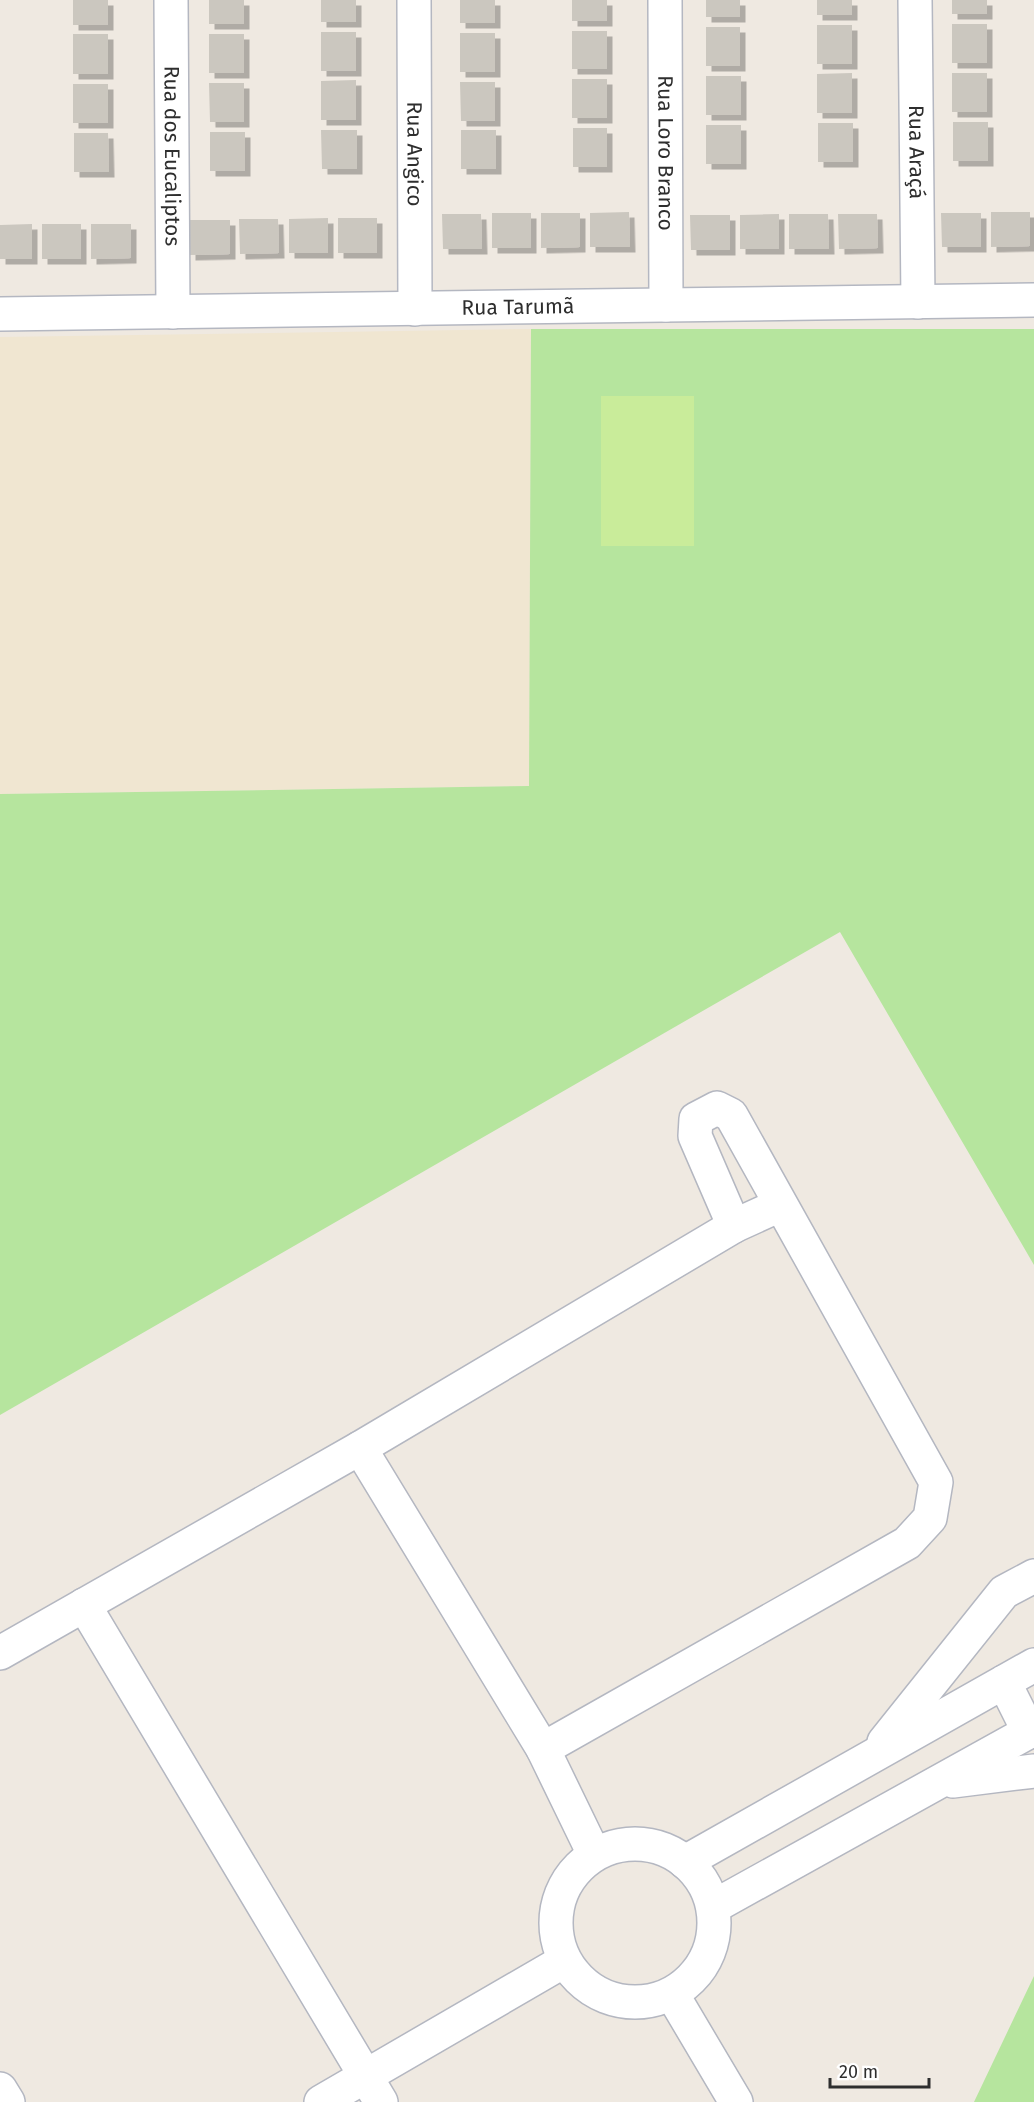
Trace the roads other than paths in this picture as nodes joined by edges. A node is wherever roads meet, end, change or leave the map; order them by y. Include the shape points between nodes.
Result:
1 (171, 0) edge
2 (414, 0) edge
3 (665, 0) edge
4 (915, 0) edge
5 (1034, 300) edge
6 (918, 302) junction
7 (666, 305) junction
8 (415, 309) junction
9 (173, 312) junction
10 (0, 314) edge
11 (780, 1205) junction
12 (734, 1226) junction
13 (360, 1448) junction
14 (1034, 1576) edge
15 (84, 1605) junction
16 (0, 1653) edge
17 (1034, 1665) edge
18 (1005, 1682) junction
19 (1032, 1731) edge
20 (543, 1749) junction
21 (874, 1755) junction
22 (1034, 1771) edge
23 (936, 1784) junction
24 (594, 1854) junction
25 (685, 1862) junction
26 (713, 1907) junction
27 (564, 1961) junction
28 (672, 1994) junction
29 (0, 2089) edge
30 (374, 2089) edge
31 (8, 2102) edge
32 (321, 2102) edge
33 (736, 2102) edge

1 - 9 street, Rua dos Eucaliptos
2 - 8 street, Rua Angico
3 - 7 street, Rua Loro Branco
4 - 6 street, Rua Araçá
5 - 6 street, Rua Tarumã
6 - 7 street, Rua Tarumã
7 - 8 street, Rua Tarumã
8 - 9 street, Rua Tarumã
9 - 10 street, Rua Tarumã
11 - 12 street
11 - 12 street via 731,1115 717,1108 696,1119 695,1136
11 - 20 street via 936,1482 930,1518 907,1543
12 - 13 street
13 - 15 street
13 - 20 street
14 - 21 street via 1005,1592
15 - 16 street
15 - 30 street
17 - 18 street
18 - 19 street
18 - 21 street
19 - 23 street
20 - 24 street
21 - 25 street
22 - 23 street
23 - 26 street
24 - 25 street via 638,1844 663,1849
24 - 27 street via 573,1874 561,1893 555,1916 556,1939
25 - 26 street via 703,1882
26 - 28 street via 714,1932 707,1957 693,1978
27 - 28 street via 579,1980 600,1995 623,2002 648,2001
27 - 30 street
28 - 33 street
29 - 31 street
30 - 32 street

